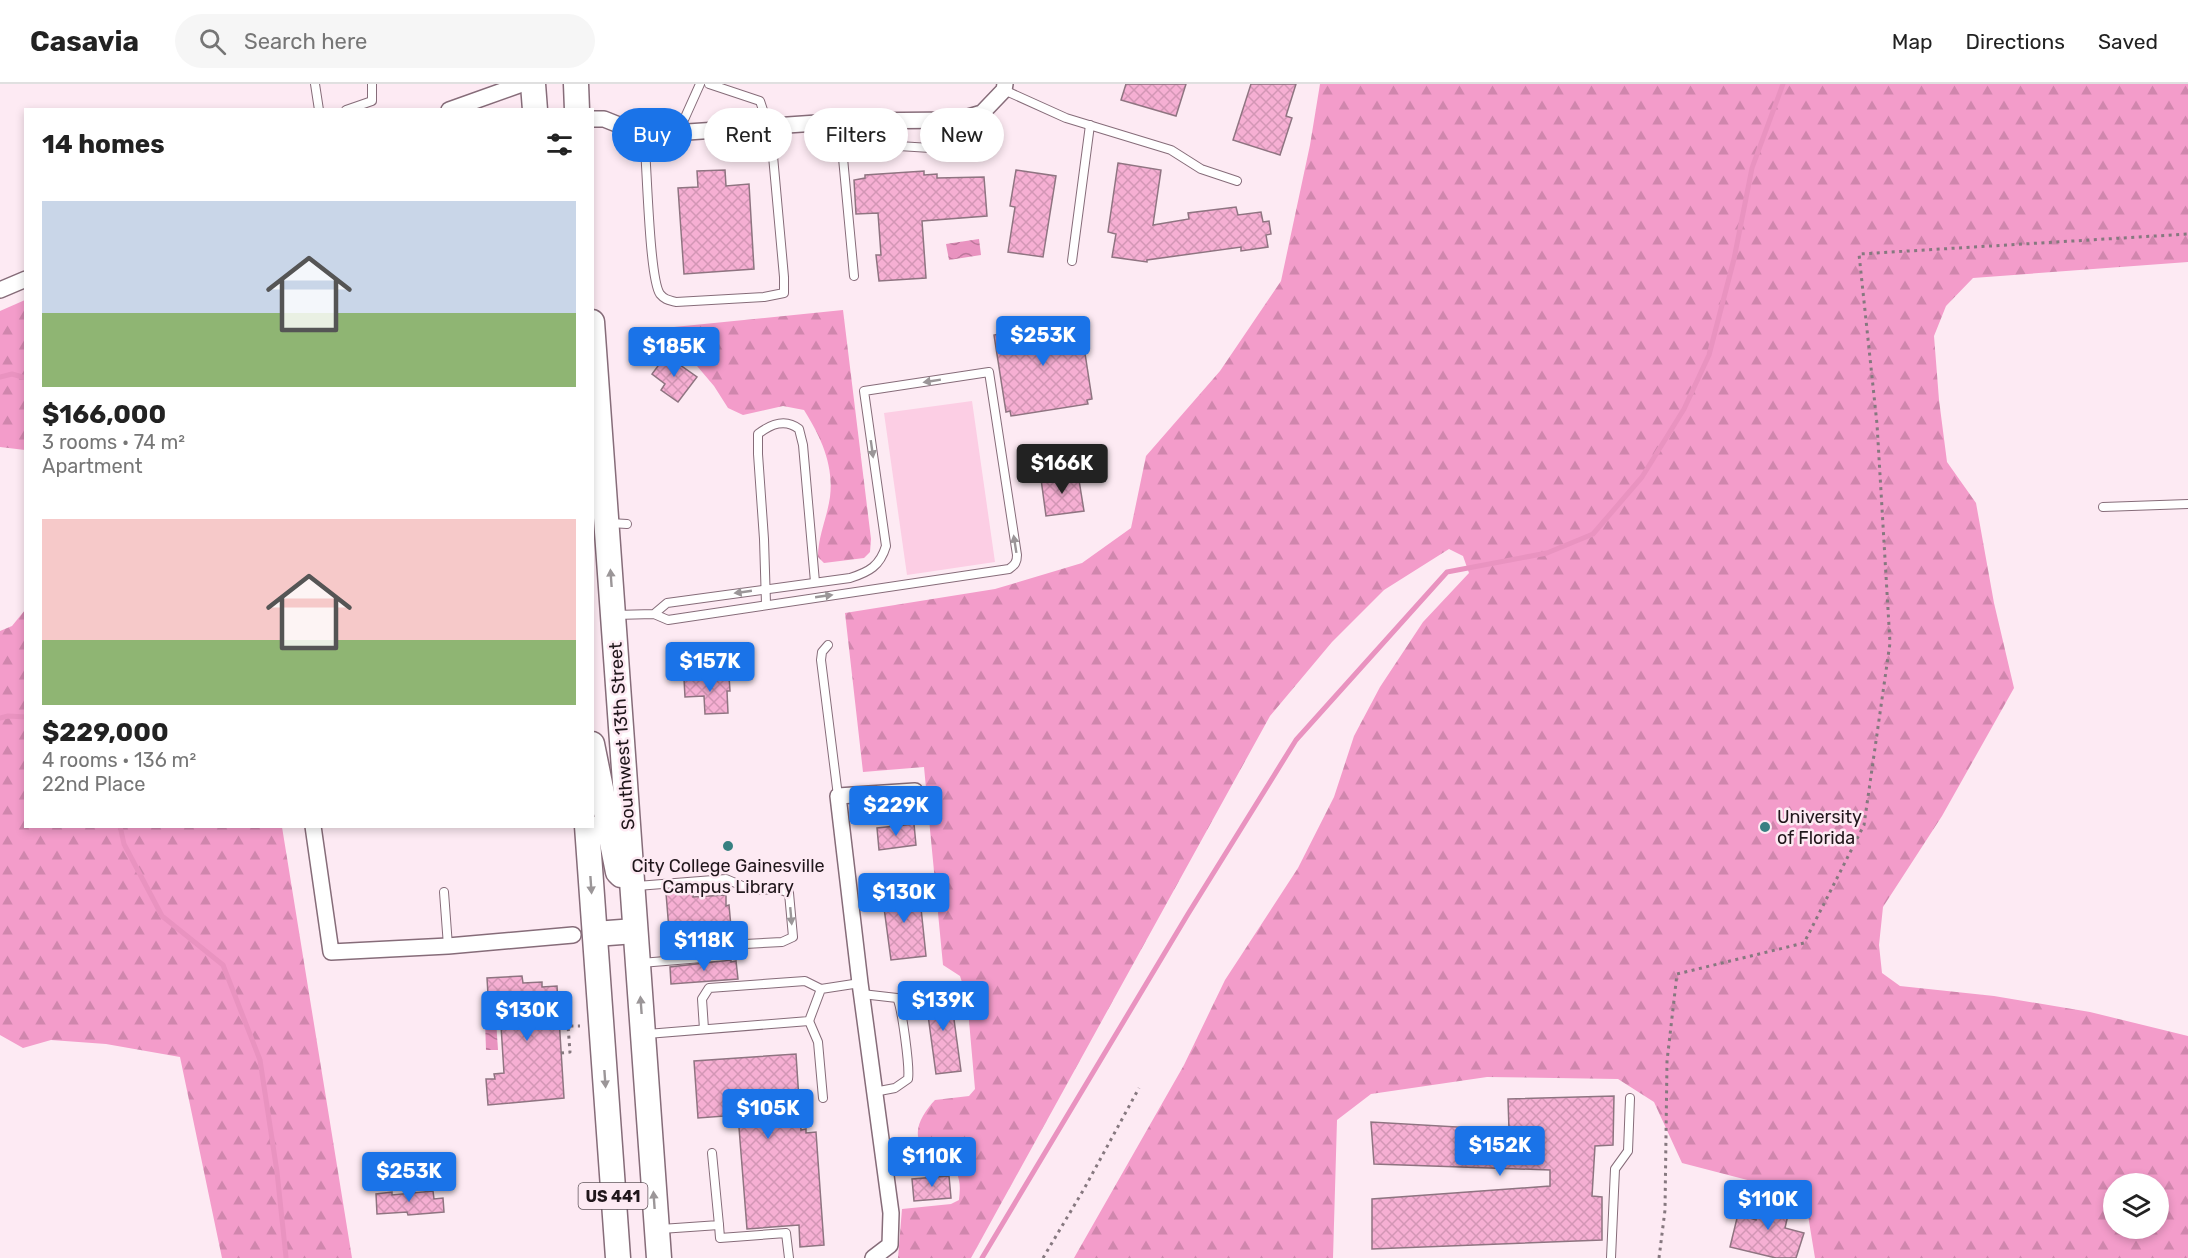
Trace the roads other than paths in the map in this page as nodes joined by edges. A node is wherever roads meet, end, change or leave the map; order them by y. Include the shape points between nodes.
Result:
1 (315, 84) edge
2 (372, 84) edge
3 (522, 84) edge
4 (533, 84) edge
5 (576, 84) edge
6 (700, 84) edge
7 (709, 84) edge
8 (1004, 87) edge
9 (320, 108) edge
10 (352, 108) edge
11 (455, 108) edge
12 (535, 108) edge
13 (578, 108) edge
14 (689, 108) edge
15 (762, 108) edge
16 (594, 119) edge
17 (908, 120) edge
18 (612, 121) edge
19 (1090, 125) junction
20 (646, 162) edge
21 (774, 162) edge
22 (843, 162) edge
23 (1237, 181) dead end
24 (1072, 261) dead end
25 (854, 276) dead end
26 (24, 280) edge
27 (0, 290) edge
28 (594, 346) edge
29 (2188, 504) edge
30 (2103, 507) dead end
31 (609, 524) edge
32 (815, 582) junction
33 (765, 589) junction
34 (766, 604) junction
35 (654, 614) junction
36 (613, 616) junction
37 (828, 645) dead end
38 (594, 754) edge
39 (915, 791) dead end
40 (838, 796) junction
41 (313, 828) edge
42 (587, 828) edge
43 (632, 887) junction
44 (444, 891) dead end
45 (635, 931) junction
46 (584, 935) junction
47 (448, 946) junction
48 (638, 964) junction
49 (861, 988) junction
50 (822, 989) junction
51 (809, 1021) junction
52 (704, 1029) junction
53 (643, 1035) junction
54 (874, 1092) junction
55 (823, 1098) dead end
56 (1630, 1098) dead end
57 (712, 1153) dead end
58 (719, 1225) junction
59 (657, 1229) junction
60 (618, 1258) edge
61 (658, 1258) edge
62 (789, 1258) edge
63 (873, 1258) edge
64 (1611, 1258) edge

1 - 9 lane
2 - 10 lane via 372,101
3 - 11 street
4 - 12 main road
5 - 13 main road
6 - 14 lane
7 - 15 lane via 760,101
8 - 17 street via 982,113 958,120
8 - 19 lane via 1066,118
16 - 18 street
19 - 23 lane via 1171,150 1202,168
19 - 24 lane
20 - 21 lane via 657,288 667,300 676,302 784,293
22 - 25 lane
26 - 27 street
28 - 31 main road, Southwest 13th Street / US 441
29 - 30 lane
36 -> 31 main road, Southwest 13th Street / US 441
32 - 33 lane
32 - 33 lane via 803,445 799,429 791,423 780,423 758,434
34 -> 32 lane via 1014,566 1017,555 989,372 864,391 886,546 877,566 865,573
33 - 34 lane
33 -> 35 lane via 667,603
34 - 35 lane via 668,620
35 - 36 lane
36 - 43 main road, Southwest 13th Street / US 441
37 - 40 lane via 821,660
38 - 43 main road via 618,872
39 - 40 street
40 - 49 street
41 - 47 street via 331,952
42 -> 46 main road, US 441
43 - 45 main road, Southwest 13th Street / US 441
43 -> 48 lane via 726,879 752,890 779,889 789,893 793,937 782,942 745,944 726,956
44 - 47 lane
45 - 46 main road
45 - 48 main road, Southwest 13th Street / US 441
46 - 47 street
46 -> 60 main road, US 441
53 -> 48 main road, Southwest 13th Street / US 441
49 - 50 lane
49 - 54 street
49 - 54 lane via 897,998 905,1040 908,1079 895,1088
50 - 51 lane
50 - 52 lane via 805,981 709,988 702,999
51 - 52 lane
51 - 55 lane via 818,1042
52 - 53 lane
59 -> 53 main road, Southwest 13th Street / US 441
54 - 63 street via 891,1213 890,1245
56 - 64 lane via 1628,1151 1615,1169
57 - 58 lane
58 - 59 lane
58 - 62 lane via 720,1238 786,1233
59 - 61 main road, Southwest 13th Street / US 441

